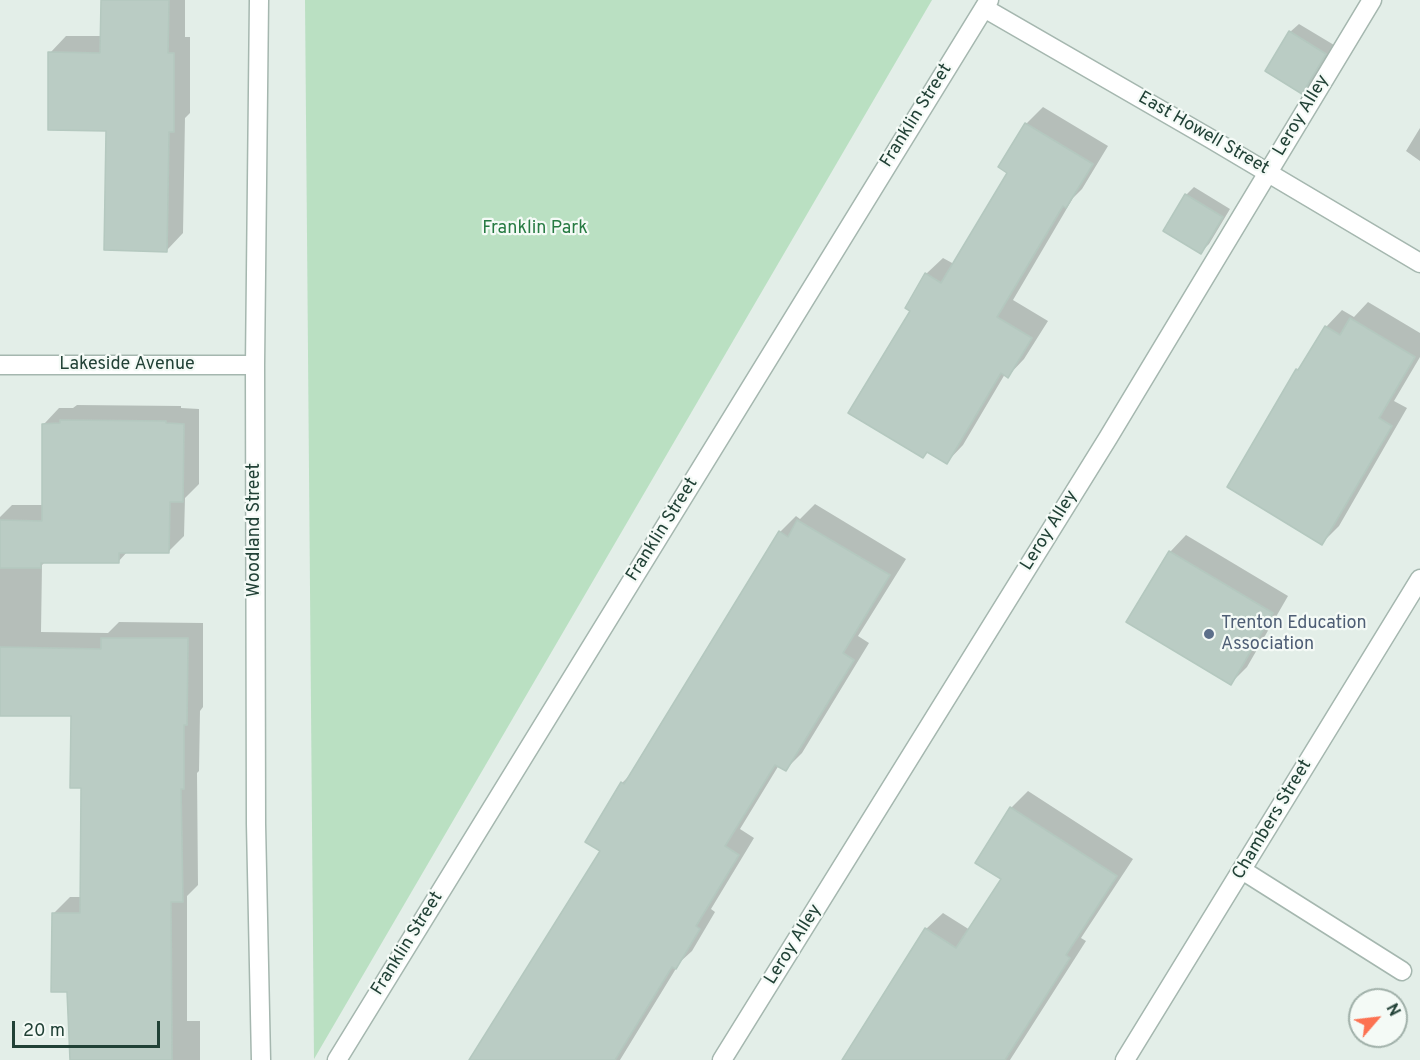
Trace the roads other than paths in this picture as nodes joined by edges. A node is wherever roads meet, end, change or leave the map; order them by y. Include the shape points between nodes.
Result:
1 (259, 0) edge
2 (1372, 0) edge
3 (986, 4) edge
4 (1268, 172) junction
5 (1420, 263) edge
6 (0, 365) edge
7 (255, 365) junction
8 (1420, 579) edge
9 (1242, 870) junction
10 (1402, 971) dead end
11 (261, 1060) edge
12 (337, 1060) edge
13 (722, 1060) edge
14 (1125, 1060) edge

1 - 7 street, Woodland Street
2 - 4 street, Leroy Alley
3 - 4 street, East Howell Street
3 - 12 street, Franklin Street
4 - 5 street, East Howell Street
4 - 13 street, Leroy Alley via 1108,438
6 - 7 street, Lakeside Avenue
7 - 11 street, Woodland Street
8 - 9 street, Chambers Street
9 - 10 street
9 - 14 street, Chambers Street

